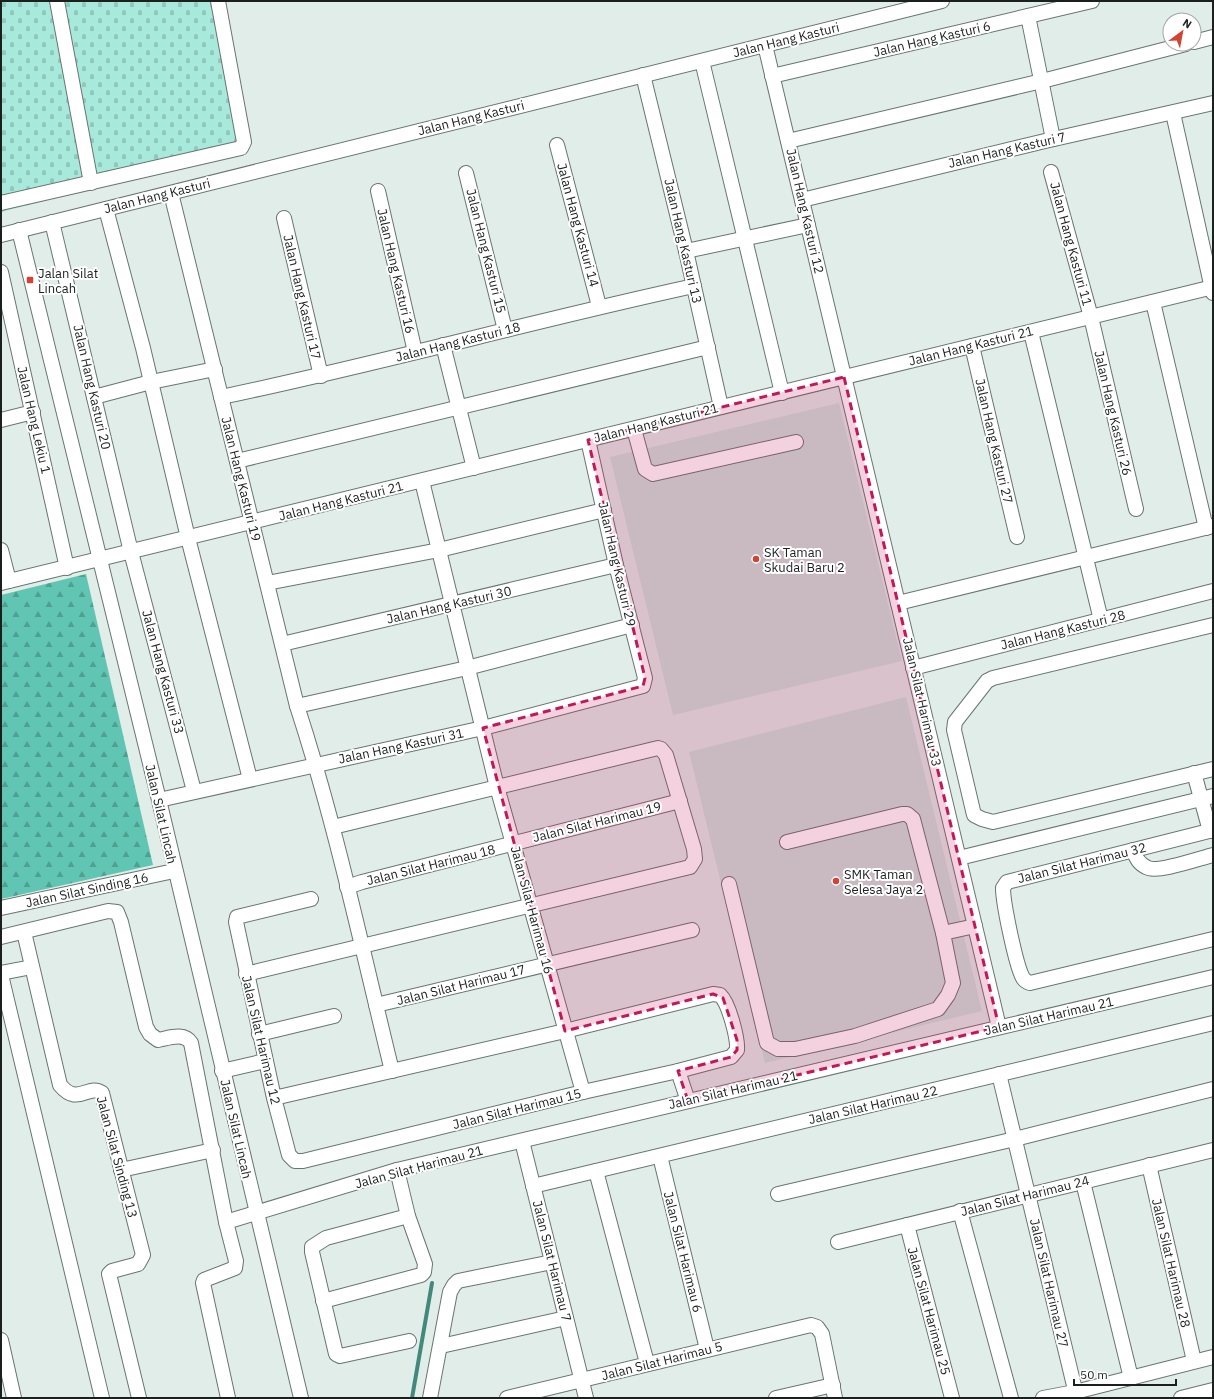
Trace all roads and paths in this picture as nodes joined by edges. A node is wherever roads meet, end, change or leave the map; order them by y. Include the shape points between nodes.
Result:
1 (57, 1) edge
2 (218, 1) edge
3 (942, 1) edge
4 (1092, 1) edge
5 (1028, 16) junction
6 (1213, 37) edge
7 (1202, 40) edge
8 (765, 45) junction
9 (1162, 50) edge
10 (702, 61) junction
11 (643, 75) junction
12 (772, 76) junction
13 (1042, 82) junction
14 (1213, 103) edge
15 (1173, 113) junction
16 (1053, 139) junction
17 (788, 141) junction
18 (557, 144) dead end
19 (1051, 172) dead end
20 (466, 173) dead end
21 (90, 182) junction
22 (378, 191) dead end
23 (171, 192) junction
24 (802, 200) junction
25 (1, 203) edge
26 (106, 209) junction
27 (284, 218) dead end
28 (52, 222) junction
29 (808, 225) junction
30 (19, 230) junction
31 (1, 235) edge
32 (744, 238) junction
33 (686, 251) junction
34 (1, 272) edge
35 (694, 286) junction
36 (1213, 289) edge
37 (1153, 302) junction
38 (599, 306) junction
39 (1091, 317) junction
40 (505, 330) junction
41 (1031, 332) junction
42 (443, 345) junction
43 (972, 346) junction
44 (708, 347) junction
45 (415, 352) junction
46 (215, 369) junction
47 (321, 376) junction
48 (844, 377) junction
49 (151, 382) junction
50 (782, 393) junction
51 (94, 396) junction
52 (221, 397) junction
53 (458, 406) junction
54 (721, 407) junction
55 (33, 412) junction
56 (1, 420) edge
57 (634, 429) junction
58 (588, 440) junction
59 (796, 442) dead end
60 (237, 462) junction
61 (474, 468) junction
62 (422, 481) junction
63 (1136, 509) dead end
64 (604, 510) junction
65 (252, 522) junction
66 (1210, 527) edge
67 (1017, 537) dead end
68 (188, 538) junction
69 (1, 550) edge
70 (439, 550) junction
71 (131, 552) junction
72 (1087, 557) junction
73 (99, 560) junction
74 (616, 565) junction
75 (67, 568) junction
76 (5, 582) edge
77 (267, 583) junction
78 (1213, 591) edge
79 (898, 603) junction
80 (452, 604) junction
81 (1100, 620) junction
82 (632, 625) junction
83 (1213, 625) edge
84 (282, 644) junction
85 (467, 668) junction
86 (913, 668) junction
87 (643, 686) joint
88 (297, 706) junction
89 (483, 728) junction
90 (316, 764) junction
91 (1213, 769) edge
92 (1194, 773) junction
93 (250, 779) junction
94 (497, 787) junction
95 (194, 791) junction
96 (1207, 797) edge
97 (158, 800) junction
98 (680, 801) junction
99 (333, 827) junction
100 (1211, 830) edge
101 (787, 842) dead end
102 (514, 844) junction
103 (1133, 850) junction
104 (1213, 855) edge
105 (959, 858) junction
106 (174, 871) junction
107 (729, 884) dead end
108 (347, 887) junction
109 (311, 899) dead end
110 (530, 905) junction
111 (1, 908) edge
112 (975, 926) junction
113 (692, 930) dead end
114 (24, 932) junction
115 (943, 933) junction
116 (1, 937) edge
117 (1213, 939) edge
118 (362, 946) junction
119 (546, 964) junction
120 (32, 967) junction
121 (1, 974) edge
122 (246, 974) junction
123 (1213, 976) edge
124 (376, 1005) junction
125 (334, 1016) dead end
126 (1213, 1023) edge
127 (999, 1027) junction
128 (565, 1031) junction
129 (259, 1034) junction
130 (265, 1061) junction
131 (222, 1071) junction
132 (392, 1071) junction
133 (678, 1071) junction
134 (999, 1074) junction
135 (1213, 1089) edge
136 (583, 1092) junction
137 (274, 1098) junction
138 (688, 1101) junction
139 (1015, 1139) junction
140 (522, 1141) junction
141 (213, 1150) junction
142 (1212, 1153) edge
143 (660, 1156) junction
144 (295, 1161) joint
145 (1149, 1165) junction
146 (121, 1170) junction
147 (397, 1170) junction
148 (596, 1171) junction
149 (1083, 1182) junction
150 (533, 1186) junction
151 (778, 1194) dead end
152 (1028, 1195) junction
153 (960, 1212) junction
154 (256, 1214) junction
155 (408, 1216) junction
156 (226, 1222) junction
157 (907, 1225) junction
158 (838, 1242) dead end
159 (552, 1262) junction
160 (323, 1301) junction
161 (566, 1318) junction
162 (1, 1340) edge
163 (409, 1341) dead end
164 (441, 1346) junction
165 (707, 1349) junction
166 (1213, 1357) edge
167 (1194, 1361) junction
168 (647, 1364) junction
169 (1131, 1378) junction
170 (582, 1380) junction
171 (1213, 1390) edge
172 (834, 1392) edge
173 (1076, 1395) edge
174 (1186, 1397) edge
175 (14, 1398) edge
176 (102, 1398) edge
177 (139, 1398) edge
178 (228, 1398) edge
179 (301, 1398) edge
180 (430, 1398) edge
181 (507, 1398) edge
182 (586, 1398) edge
183 (776, 1398) edge
184 (952, 1398) edge
185 (1011, 1398) edge
186 (1043, 1398) edge

1 - 21 street
2 - 21 street via 244,142 241,148
3 - 8 street, Jalan Hang Kasturi
4 - 5 street, Jalan Hang Kasturi 6
5 - 12 street, Jalan Hang Kasturi 6
5 - 13 street
6 - 7 street
8 - 10 street, Jalan Hang Kasturi
8 - 12 street, Jalan Hang Kasturi 12
9 - 13 street
10 - 11 street, Jalan Hang Kasturi
10 - 32 street
11 - 23 street, Jalan Hang Kasturi
11 - 33 street, Jalan Hang Kasturi 13
12 - 17 street, Jalan Hang Kasturi 12
13 - 16 street
13 - 17 street
14 - 15 street, Jalan Hang Kasturi 7
15 - 16 street, Jalan Hang Kasturi 7
15 - 36 street
16 - 24 street, Jalan Hang Kasturi 7
17 - 24 street, Jalan Hang Kasturi 12
18 - 38 street, Jalan Hang Kasturi 14
19 - 39 street, Jalan Hang Kasturi 11
20 - 40 street, Jalan Hang Kasturi 15
21 - 25 street
22 - 45 street, Jalan Hang Kasturi 16
23 - 26 street, Jalan Hang Kasturi
23 - 46 street, Jalan Hang Kasturi 19
24 - 29 street, Jalan Hang Kasturi 12
26 - 28 street, Jalan Hang Kasturi
26 - 49 street
27 - 47 street, Jalan Hang Kasturi 17
28 - 30 street, Jalan Hang Kasturi
28 - 51 street, Jalan Hang Kasturi 20
29 - 32 street
29 - 48 street, Jalan Hang Kasturi 12
30 - 31 street, Jalan Hang Kasturi
30 - 73 street, Jalan Silat Lincah
32 - 33 street
32 - 50 street
33 - 35 street, Jalan Hang Kasturi 13
34 - 55 street, Jalan Hang Lekiu 1
35 - 38 street, Jalan Hang Kasturi 18
35 - 44 street, Jalan Hang Kasturi 13
36 - 37 street, Jalan Hang Kasturi 21
37 - 39 street, Jalan Hang Kasturi 21
37 - 66 street
38 - 40 street, Jalan Hang Kasturi 18
39 - 41 street, Jalan Hang Kasturi 21
39 - 63 street, Jalan Hang Kasturi 26
40 - 42 street, Jalan Hang Kasturi 18
41 - 43 street, Jalan Hang Kasturi 21
41 - 72 street
42 - 45 street, Jalan Hang Kasturi 18
42 - 53 street
43 - 48 street, Jalan Hang Kasturi 21
43 - 67 street, Jalan Hang Kasturi 27
44 - 53 street
44 - 54 street, Jalan Hang Kasturi 13
45 - 47 street, Jalan Hang Kasturi 18
46 - 49 street
46 - 52 street, Jalan Hang Kasturi 19
47 - 52 street, Jalan Hang Kasturi 18
48 - 50 street, Jalan Hang Kasturi 21
48 - 79 street, Jalan Silat Harimau 33
49 - 51 street
49 - 68 street
50 - 54 street, Jalan Hang Kasturi 21
51 - 71 street, Jalan Hang Kasturi 20
52 - 60 street, Jalan Hang Kasturi 19
53 - 60 street
53 - 61 street
54 - 57 street, Jalan Hang Kasturi 21
55 - 56 street
55 - 75 street, Jalan Hang Lekiu 1
57 - 58 street, Jalan Hang Kasturi 21
57 - 59 street via 645,469 653,474
58 - 61 street, Jalan Hang Kasturi 21
58 - 64 street, Jalan Hang Kasturi 29
60 - 65 street, Jalan Hang Kasturi 19
61 - 62 street, Jalan Hang Kasturi 21
62 - 65 street, Jalan Hang Kasturi 21
62 - 70 street, Jalan Silat Harimau 16
64 - 70 street
64 - 74 street, Jalan Hang Kasturi 29
65 - 68 street, Jalan Hang Kasturi 21
65 - 77 street, Jalan Hang Kasturi 19
66 - 72 street
68 - 71 street, Jalan Hang Kasturi 21
68 - 93 street
69 - 76 street
70 - 77 street
70 - 80 street, Jalan Silat Harimau 16
71 - 73 street, Jalan Hang Kasturi 21
71 - 95 street, Jalan Hang Kasturi 33
72 - 79 street
72 - 81 street
73 - 75 street, Jalan Hang Kasturi 21
73 - 97 street, Jalan Silat Lincah
74 - 80 street, Jalan Hang Kasturi 30
74 - 82 street, Jalan Hang Kasturi 29
75 - 76 street, Jalan Hang Kasturi 21
77 - 84 street, Jalan Hang Kasturi 19
78 - 81 street, Jalan Hang Kasturi 28
79 - 86 street, Jalan Silat Harimau 33
80 - 84 street, Jalan Hang Kasturi 30
80 - 85 street, Jalan Silat Harimau 16
81 - 86 street, Jalan Hang Kasturi 28
82 - 85 street
82 - 87 street, Jalan Hang Kasturi 29 via 645,678
83 - 92 street via 993,678 987,681 954,722 974,814 993,822
84 - 88 street, Jalan Hang Kasturi 19
85 - 88 street
85 - 89 street, Jalan Silat Harimau 16
86 - 105 street, Jalan Silat Harimau 33
87 - 89 street, Jalan Hang Kasturi 31
88 - 90 street, Jalan Hang Kasturi 19
89 - 90 street, Jalan Hang Kasturi 31
89 - 94 street, Jalan Silat Harimau 16
90 - 93 street, Jalan Hang Kasturi 31
90 - 99 street, Jalan Hang Kasturi 19
91 - 92 street
92 - 96 street
93 - 95 street, Jalan Hang Kasturi 31
94 - 98 street via 658,748 666,755
94 - 99 street
94 - 102 street, Jalan Silat Harimau 16
95 - 97 street, Jalan Hang Kasturi 31
96 - 100 street
96 - 105 street
97 - 106 street, Jalan Silat Lincah
98 - 102 street, Jalan Silat Harimau 19
98 - 110 street via 694,849 694,859 690,867
99 - 108 street, Jalan Hang Kasturi 19
100 - 103 street, Jalan Silat Harimau 32
101 - 115 street via 876,819 909,815 913,819
102 - 108 street, Jalan Silat Harimau 18
102 - 110 street, Jalan Silat Harimau 16
103 - 104 street via 1138,861 1147,868 1157,869
103 - 117 street, Jalan Silat Harimau 32 via 1011,881 1004,885 1010,927 1026,982 1034,983
105 - 112 street, Jalan Silat Harimau 33
106 - 111 street, Jalan Silat Sinding 16
106 - 131 street, Jalan Silat Lincah
107 - 115 street via 767,1043 778,1049 796,1049 855,1036 938,1009 953,983
108 - 118 street, Jalan Hang Kasturi 19
109 - 122 street, Jalan Silat Harimau 12 via 237,917
110 - 118 street
110 - 119 street, Jalan Silat Harimau 16
112 - 115 street
112 - 127 street, Jalan Silat Harimau 33
113 - 119 street, Jalan Silat Harimau 17
114 - 116 street
114 - 120 street, Jalan Silat Sinding 13
114 - 141 street via 108,911 117,912 146,1027 158,1040 182,1036 188,1038 191,1043
118 - 122 street
118 - 124 street, Jalan Hang Kasturi 19
119 - 124 street, Jalan Silat Harimau 17
119 - 128 street, Jalan Silat Harimau 16
120 - 121 street
120 - 146 street, Jalan Silat Sinding 13 via 60,1085 66,1092 74,1095 94,1091 102,1093
121 - 176 street
122 - 129 street, Jalan Silat Harimau 12
123 - 127 street, Jalan Silat Harimau 21
124 - 132 street, Jalan Hang Kasturi 19
125 - 129 street
126 - 134 street, Jalan Silat Harimau 22
127 - 138 street, Jalan Silat Harimau 21
128 - 132 street
128 - 133 street, Jalan Silat Harimau 15 via 717,994 725,1001 737,1040 737,1050 731,1057
128 - 136 street, Jalan Silat Harimau 16
129 - 130 street, Jalan Silat Harimau 12
130 - 131 street
130 - 137 street, Jalan Silat Harimau 12
131 - 154 street, Jalan Silat Lincah
132 - 137 street
133 - 136 street, Jalan Silat Harimau 15
133 - 138 street
134 - 139 street, Jalan Silat Harimau 27
134 - 143 street, Jalan Silat Harimau 22
135 - 139 street
136 - 144 street, Jalan Silat Harimau 15 via 304,1161
137 - 144 street, Jalan Silat Harimau 12 via 289,1155
138 - 140 street, Jalan Silat Harimau 21
139 - 151 street
139 - 152 street, Jalan Silat Harimau 27
140 - 147 street, Jalan Silat Harimau 21
140 - 150 street, Jalan Silat Harimau 7
141 - 146 street
141 - 156 street
142 - 145 street, Jalan Silat Harimau 24
143 - 148 street, Jalan Silat Harimau 22
143 - 165 street, Jalan Silat Harimau 6
145 - 149 street, Jalan Silat Harimau 24
145 - 167 street, Jalan Silat Harimau 28
146 - 177 street, Jalan Silat Sinding 13 via 143,1254 138,1264 109,1274
147 - 154 street, Jalan Silat Harimau 21
147 - 155 street
148 - 150 street, Jalan Silat Harimau 22
148 - 168 street
149 - 152 street, Jalan Silat Harimau 24
149 - 169 street
150 - 159 street, Jalan Silat Harimau 7
152 - 153 street, Jalan Silat Harimau 24
152 - 173 street, Jalan Silat Harimau 27
153 - 157 street, Jalan Silat Harimau 24
153 - 185 street
154 - 156 street, Jalan Silat Harimau 21
154 - 179 street, Jalan Silat Lincah
155 - 160 street via 326,1238 312,1247
155 - 160 street via 425,1264 421,1275
156 - 178 street via 236,1261 234,1268 204,1280 203,1283
157 - 158 street, Jalan Silat Harimau 24
157 - 184 street, Jalan Silat Harimau 25
159 - 161 street, Jalan Silat Harimau 7
159 - 164 street via 458,1281 450,1292
160 - 163 street via 336,1354 340,1356
161 - 164 street
161 - 170 street, Jalan Silat Harimau 7
162 - 175 street
164 - 180 street
165 - 168 street, Jalan Silat Harimau 5
165 - 172 street, Jalan Silat Harimau 5 via 811,1325 817,1327 822,1334
166 - 167 street
167 - 169 street
168 - 170 street, Jalan Silat Harimau 5
169 - 173 street
170 - 181 street, Jalan Silat Harimau 5
170 - 182 street, Jalan Silat Harimau 7
171 - 174 street
172 - 183 street
173 - 186 street

